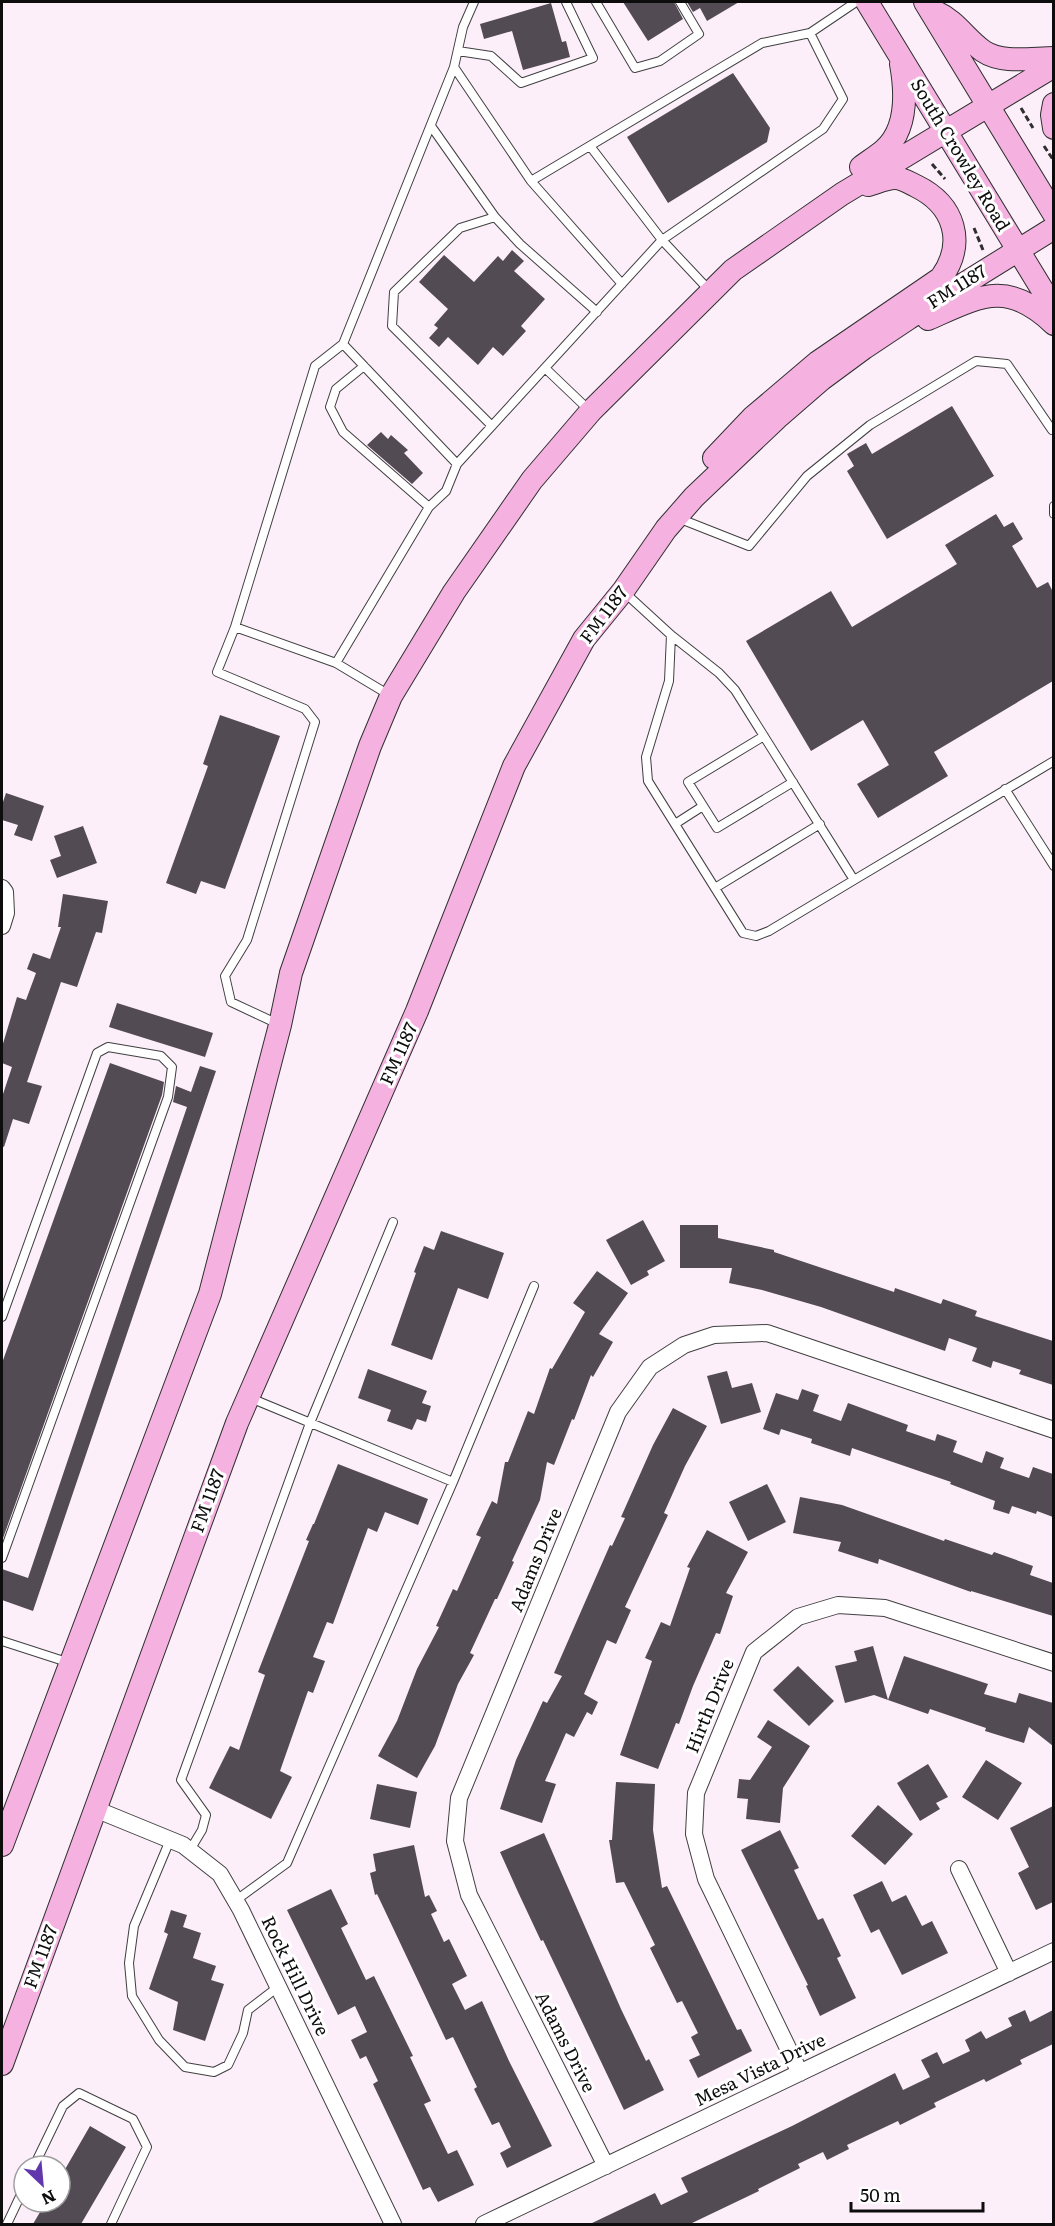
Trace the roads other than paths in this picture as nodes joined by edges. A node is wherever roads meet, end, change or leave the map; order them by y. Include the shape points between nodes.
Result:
1 (474, 2) edge
2 (566, 2) edge
3 (596, 2) edge
4 (680, 2) edge
5 (856, 2) edge
6 (867, 2) edge
7 (928, 6) edge
8 (810, 33) junction
9 (458, 51) junction
10 (900, 54) junction
11 (1053, 58) edge
12 (1053, 66) edge
13 (454, 67) junction
14 (988, 104) junction
15 (1053, 104) edge
16 (431, 126) junction
17 (1053, 128) edge
18 (945, 131) junction
19 (590, 146) junction
20 (531, 181) junction
21 (842, 194) junction
22 (1053, 214) edge
23 (495, 217) junction
24 (1053, 228) edge
25 (662, 240) junction
26 (1017, 250) junction
27 (733, 270) junction
28 (622, 284) junction
29 (711, 293) junction
30 (1053, 309) edge
31 (597, 312) junction
32 (909, 318) junction
33 (1053, 324) edge
34 (343, 344) junction
35 (364, 366) junction
36 (545, 368) junction
37 (591, 411) junction
38 (492, 426) junction
39 (1053, 428) edge
40 (457, 464) junction
41 (1053, 506) edge
42 (429, 507) junction
43 (1053, 514) edge
44 (672, 523) junction
45 (623, 591) junction
46 (235, 627) junction
47 (671, 634) junction
48 (336, 663) junction
49 (391, 696) junction
50 (764, 736) junction
51 (1053, 762) edge
52 (793, 782) junction
53 (1005, 789) junction
54 (703, 806) junction
55 (675, 824) junction
56 (819, 824) junction
57 (1053, 866) edge
58 (854, 880) junction
59 (715, 888) junction
60 (3, 890) edge
61 (2, 926) edge
62 (280, 1025) junction
63 (393, 1222) dead end
64 (534, 1286) dead end
65 (2, 1317) edge
66 (248, 1397) junction
67 (310, 1423) junction
68 (1053, 1430) edge
69 (453, 1482) junction
70 (2, 1558) edge
71 (2, 1641) edge
72 (70, 1663) junction
73 (1053, 1663) edge
74 (95, 1809) junction
75 (170, 1840) junction
76 (2, 1845) edge
77 (190, 1850) junction
78 (959, 1869) dead end
79 (235, 1900) junction
80 (1053, 1951) edge
81 (1009, 1973) junction
82 (278, 1987) junction
83 (2, 2064) edge
84 (800, 2073) junction
85 (40, 2154) edge
86 (606, 2166) junction
87 (111, 2224) edge
88 (393, 2224) edge
89 (484, 2224) edge

1 - 9 lane
2 - 9 lane via 593,58 521,83 491,56
3 - 4 lane via 635,68 660,61 699,34
5 - 8 lane
6 - 10 main road, South Crowley Road
7 - 11 main road via 948,17 984,52 1012,59
7 - 14 main road
8 - 19 lane via 762,43
8 - 25 lane via 843,99 823,129
9 - 13 lane
10 - 18 main road, South Crowley Road
10 - 27 main road via 906,90 897,132 886,148 743,250
12 - 14 main road
13 - 16 lane
13 - 20 lane
14 - 18 main road
14 - 22 main road
15 - 17 main road
16 - 23 lane
16 - 34 lane
18 - 21 main road
18 - 26 main road, South Crowley Road
19 - 20 lane
19 - 25 lane
20 - 28 lane
21 - 27 main road
21 - 44 main road via 895,178 922,189 934,197 954,230 951,264 941,278 818,362 752,418 674,501
23 - 31 lane
23 - 38 lane via 460,228 394,292 393,326
24 - 26 main road, FM 1187 / FM 1187
25 - 28 lane
25 - 29 lane
26 - 30 main road, South Crowley Road
26 - 32 main road, FM 1187 / FM 1187
27 - 29 main road
28 - 31 lane
29 - 37 main road
31 - 36 lane
32 - 33 main road via 928,319 960,304 999,295 1020,299
32 - 44 main road, FM 1187 / FM 1187 via 822,379 694,497
34 - 35 lane
34 - 46 lane via 315,366
35 - 40 lane
35 - 42 lane via 336,388 330,407 343,432
36 - 37 lane
36 - 38 lane
37 - 49 main road via 532,480 454,592
38 - 40 lane
39 - 44 lane via 1007,364 976,361 870,425 807,476 749,546
40 - 42 lane via 446,491
41 - 43 lane
42 - 48 lane
44 - 45 main road, FM 1187 / FM 1187
45 - 47 lane
45 - 66 main road, FM 1187 / FM 1187 via 584,639 514,766 417,1011
46 - 48 lane
46 - 62 lane via 217,672 305,710 315,722 248,940 225,976 231,1002
47 - 50 lane via 735,690
47 - 55 lane via 669,681 646,757 648,781
48 - 49 lane
49 - 62 main road via 291,973
50 - 52 lane
50 - 54 lane via 688,782
51 - 53 lane
52 - 54 lane via 717,828
52 - 56 lane
53 - 57 lane
53 - 58 lane
54 - 55 lane
55 - 59 lane
56 - 58 lane
56 - 59 lane
58 - 59 lane via 756,936 743,933
60 - 61 street via 6,913
62 - 72 main road via 210,1294
63 - 67 lane
64 - 69 lane
65 - 70 lane via 97,1053 108,1047 161,1056 172,1067 168,1097
66 - 67 lane
66 - 74 main road, FM 1187 / FM 1187
67 - 69 lane
67 - 77 lane via 182,1780 206,1815
68 - 86 street, Adams Drive via 767,1333 714,1335 684,1345 650,1367 618,1412 459,1798 455,1840 469,1894
69 - 79 lane via 287,1863
71 - 72 lane
72 - 76 main road
73 - 84 street, Hirth Drive via 885,1608 838,1605 798,1617 754,1652 696,1793 694,1834 706,1879
74 - 75 street, Rock Hill Drive
74 - 83 main road, FM 1187 / FM 1187
75 - 77 street, Rock Hill Drive
75 - 82 lane via 134,1926 129,1964 132,1996 159,2040 185,2067 214,2072 228,2065 243,2034 248,2010
77 - 79 street, Rock Hill Drive via 220,1874
78 - 81 street
79 - 82 street, Rock Hill Drive
80 - 81 street, Mesa Vista Drive
81 - 84 street, Mesa Vista Drive
82 - 88 street, Rock Hill Drive
84 - 86 street, Mesa Vista Drive
85 - 87 lane via 63,2106 79,2093 133,2119 147,2147
86 - 89 street, Mesa Vista Drive

